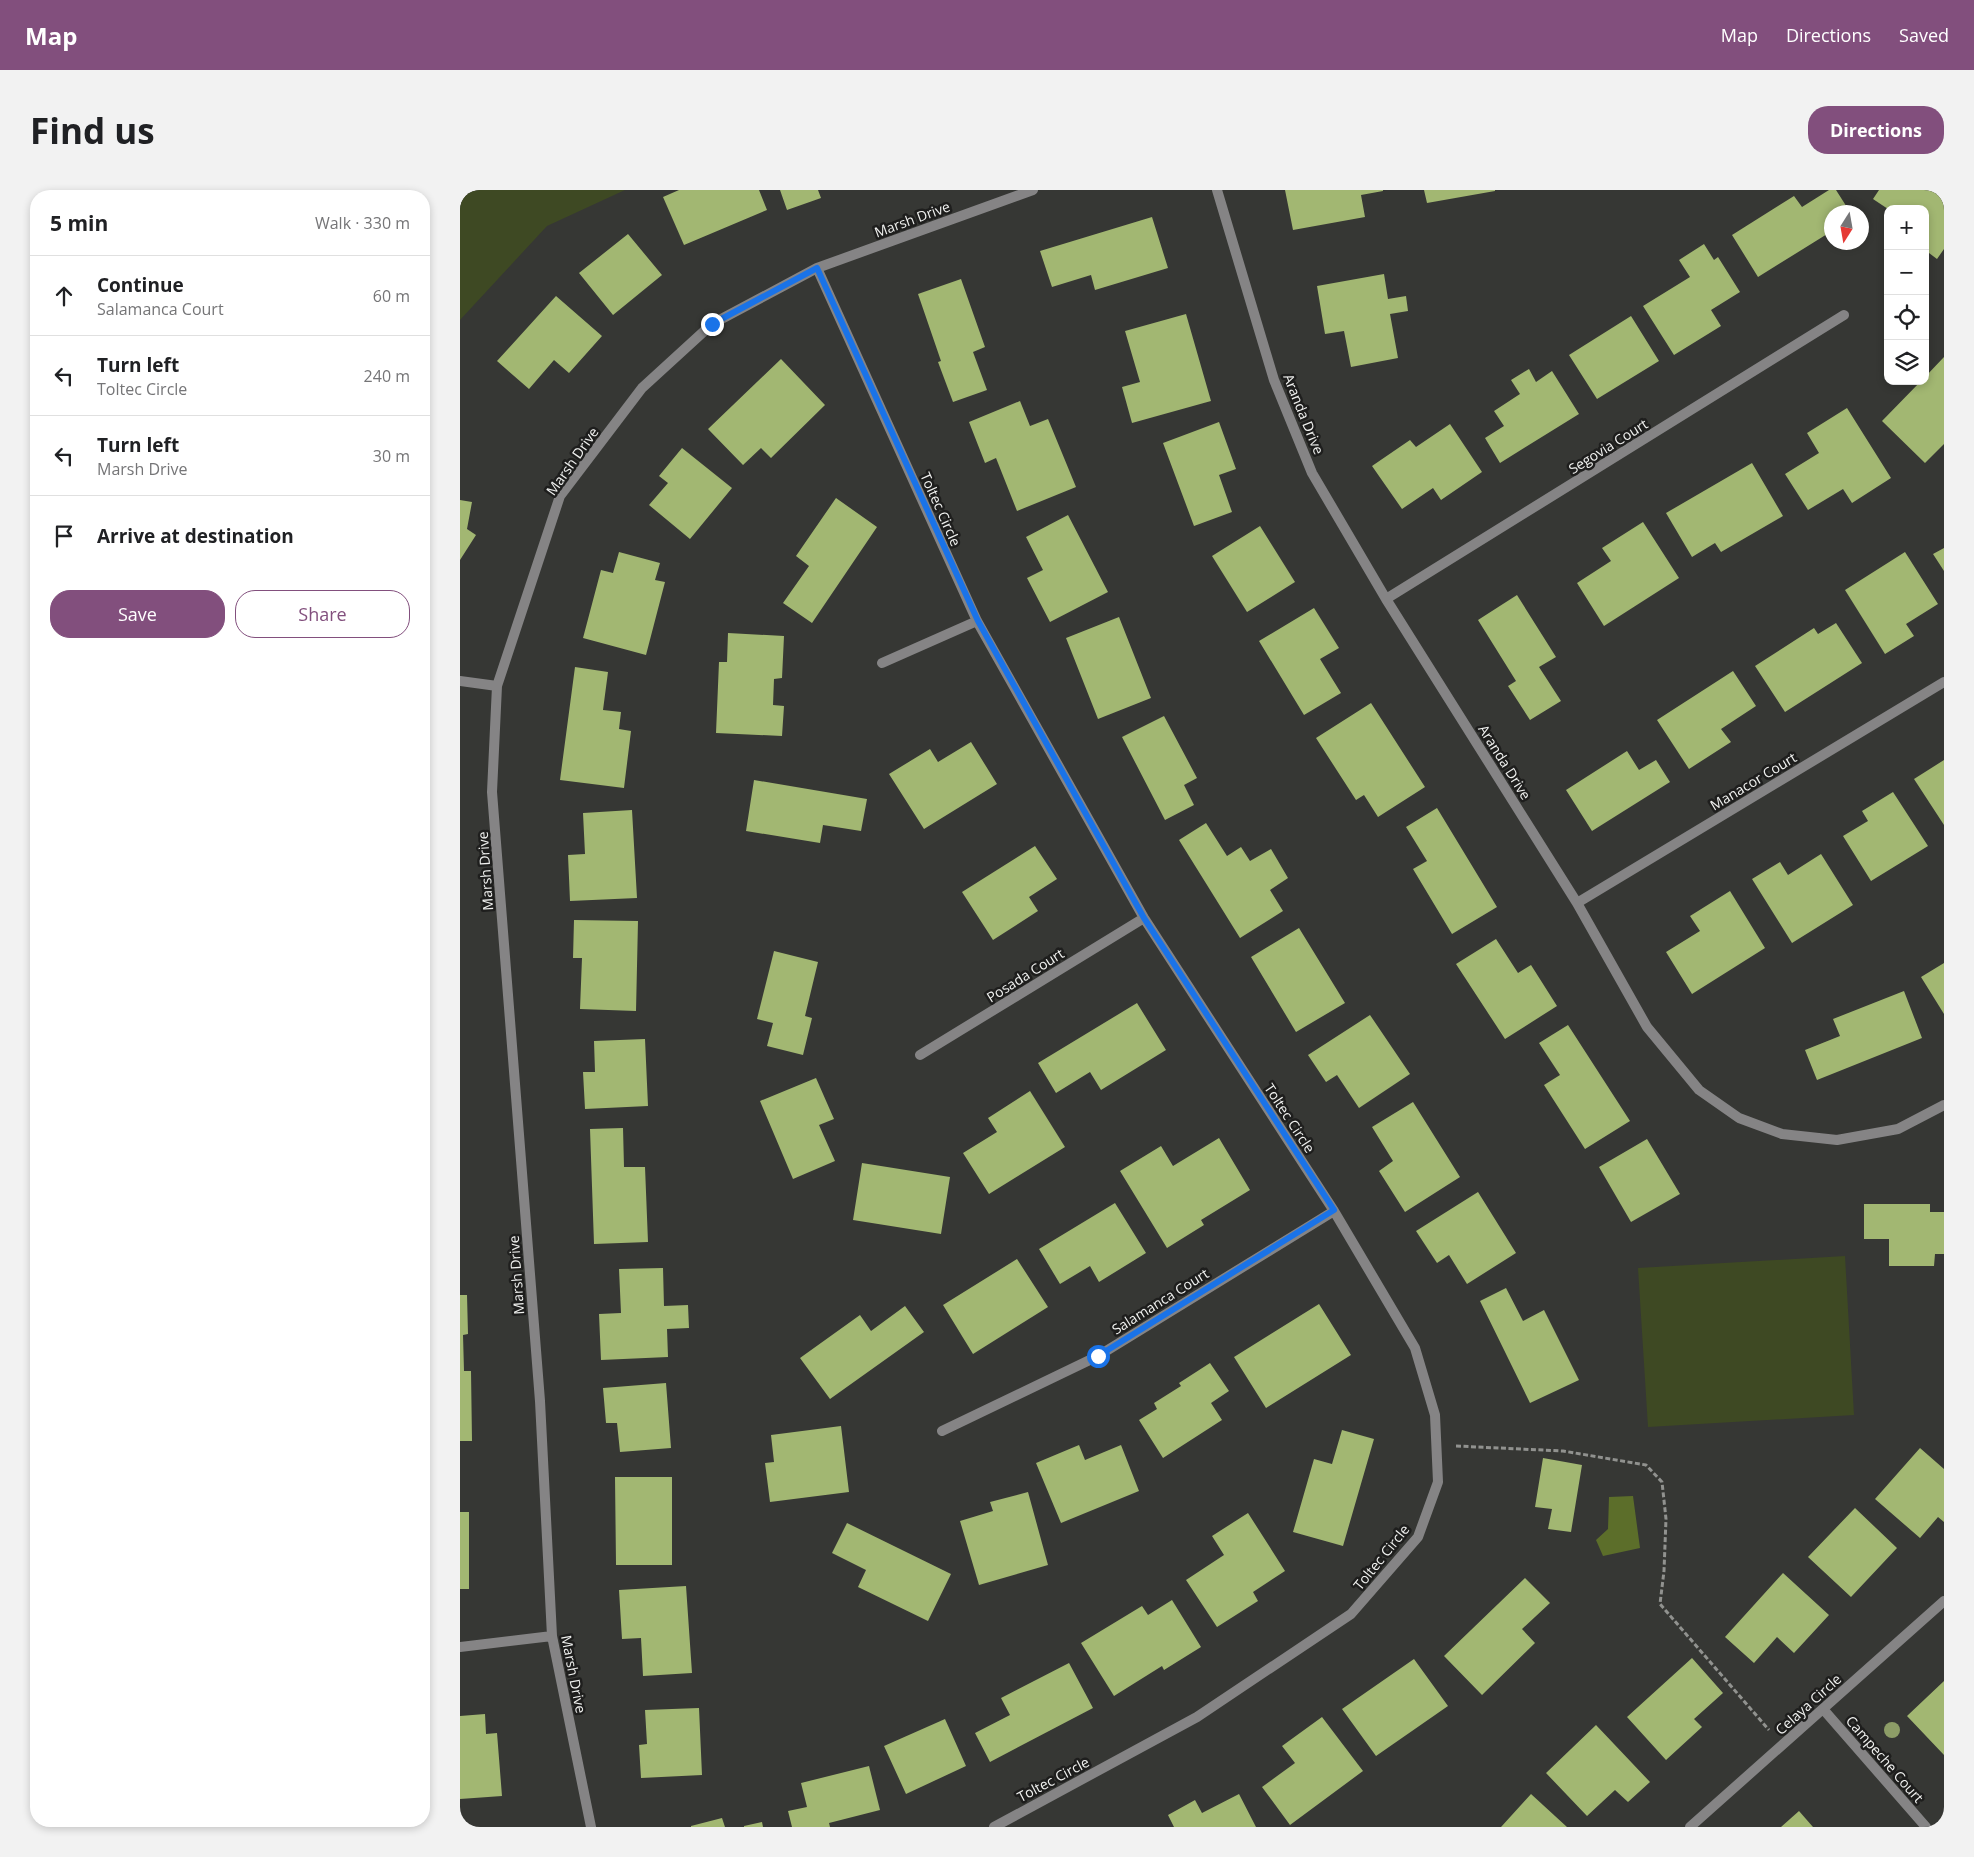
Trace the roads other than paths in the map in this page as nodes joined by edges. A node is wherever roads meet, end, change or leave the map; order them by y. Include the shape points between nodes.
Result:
1 (1033, 190) edge
2 (1217, 190) edge
3 (817, 268) junction
4 (1844, 315) dead end
5 (1386, 599) junction
6 (978, 621) junction
7 (882, 663) dead end
8 (460, 681) edge
9 (1944, 682) edge
10 (497, 686) junction
11 (1577, 903) junction
12 (1144, 918) junction
13 (920, 1055) dead end
14 (1944, 1105) edge
15 (1334, 1210) junction
16 (942, 1431) dead end
17 (1944, 1601) edge
18 (552, 1636) junction
19 (460, 1646) edge
20 (1823, 1709) junction
21 (591, 1827) edge
22 (994, 1827) edge
23 (1690, 1827) edge
24 (1926, 1827) edge

1 - 3 street, Marsh Drive
2 - 5 street, Aranda Drive via 1274,380 1312,473
3 - 6 street, Toltec Circle
3 - 10 street, Marsh Drive via 712,324 642,388 560,496
4 - 5 street, Segovia Court
5 - 11 street, Aranda Drive
6 - 7 street
6 - 12 street, Toltec Circle
8 - 10 street
9 - 11 street, Manacor Court
10 - 18 street, Marsh Drive via 492,792 540,1401
11 - 14 street, Aranda Drive via 1647,1027 1699,1090 1739,1118 1782,1134 1837,1140 1898,1128
12 - 13 street, Posada Court
12 - 15 street, Toltec Circle
15 - 16 street, Salamanca Court via 1098,1356
15 - 22 street, Toltec Circle via 1415,1348 1435,1415 1438,1482 1418,1537 1351,1614 1197,1717
17 - 20 street, Celaya Circle
18 - 19 street
18 - 21 street, Marsh Drive
20 - 23 street, Celaya Circle
20 - 24 street, Campeche Court

